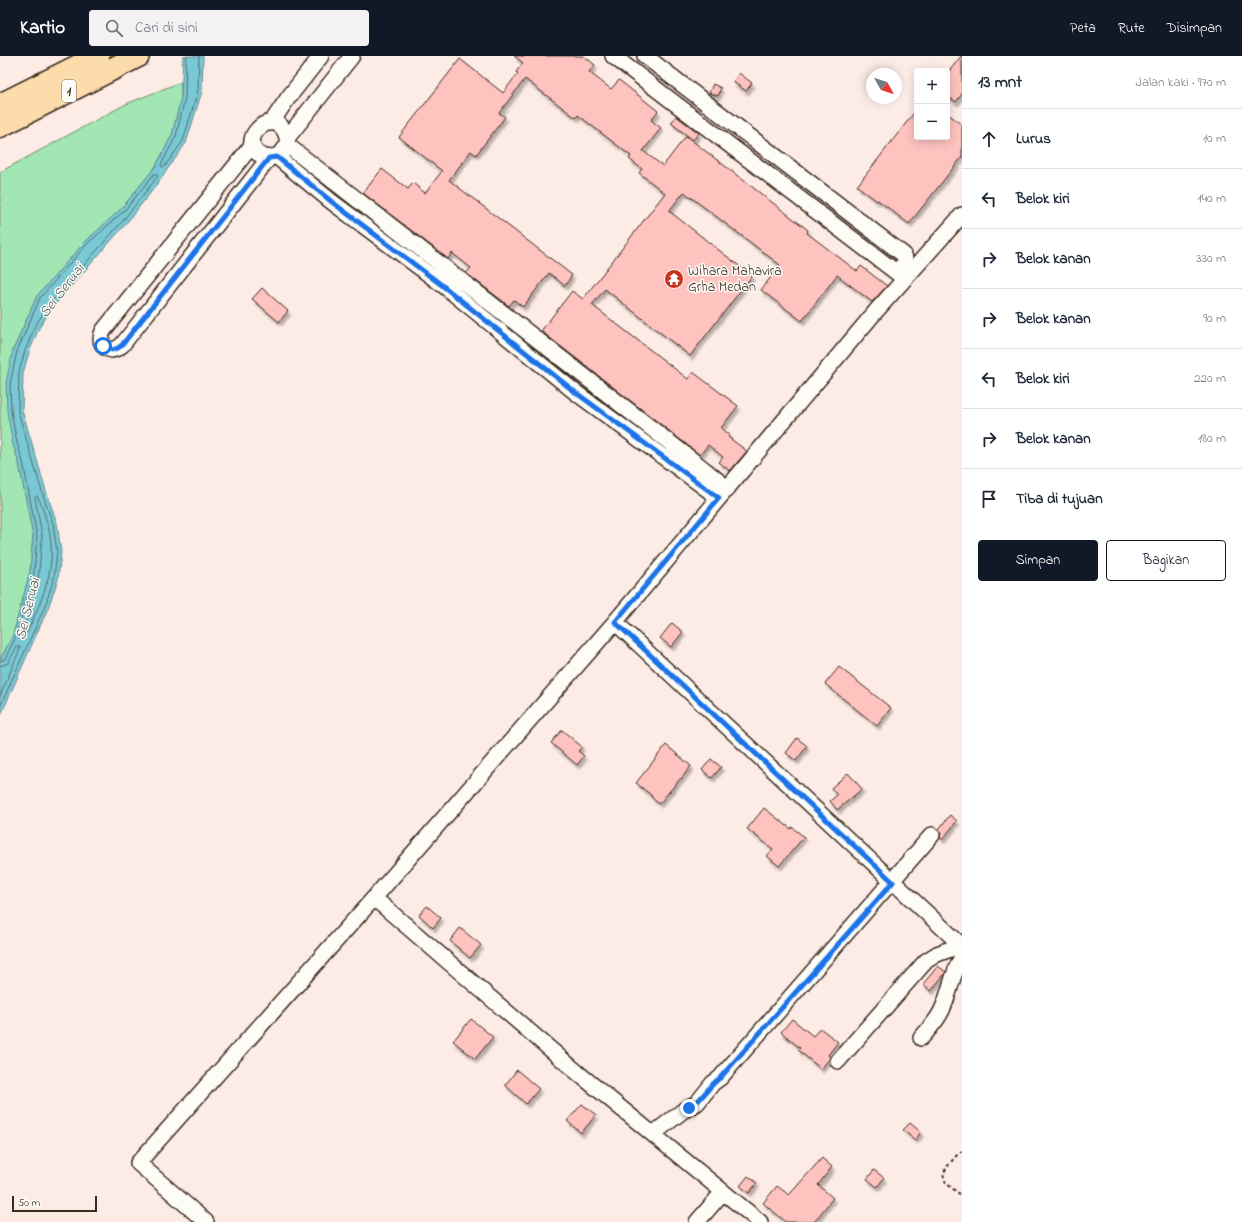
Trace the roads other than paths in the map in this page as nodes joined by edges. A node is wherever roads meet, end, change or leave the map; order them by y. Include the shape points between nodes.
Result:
1 (98, 56) edge
2 (138, 56) edge
3 (321, 56) edge
4 (352, 56) edge
5 (613, 56) edge
6 (645, 56) edge
7 (699, 98) junction
8 (0, 105) edge
9 (688, 113) junction
10 (271, 123) junction
11 (0, 126) edge
12 (288, 141) junction
13 (253, 144) junction
14 (273, 158) junction
15 (962, 215) edge
16 (904, 255) junction
17 (916, 266) junction
18 (899, 275) junction
19 (521, 326) junction
20 (510, 340) junction
21 (700, 476) junction
22 (723, 493) junction
23 (615, 622) junction
24 (932, 835) dead end
25 (893, 882) junction
26 (374, 898) junction
27 (961, 949) edge
28 (921, 1038) dead end
29 (838, 1061) dead end
30 (653, 1134) junction
31 (723, 1192) junction
32 (206, 1222) edge
33 (698, 1222) edge
34 (760, 1222) edge

1 - 8 highway, 1
2 - 11 highway, 1
3 - 10 street
4 - 12 street
5 - 9 street
6 - 7 street
7 - 9 street
7 - 16 street
9 - 18 street
10 - 12 street via 284,130
10 - 13 street via 263,124 256,129
12 - 14 street via 283,152
12 - 19 street
13 - 14 street via 262,156
13 - 14 street via 102,331 100,341 103,346 112,350 122,345
14 - 20 street via 443,286
15 - 17 street
16 - 17 street
16 - 18 street via 906,260 899,269
17 - 18 street
18 - 22 street via 870,317
19 - 20 street
19 - 21 street
20 - 21 street via 575,392
21 - 22 street
22 - 23 street
23 - 25 street
23 - 26 street
24 - 25 street
25 - 27 street
25 - 30 street via 697,1103
26 - 30 street
26 - 32 street via 138,1163
27 - 28 street via 942,1010
27 - 29 street via 953,948 926,961
30 - 31 street
31 - 33 street
31 - 34 street

